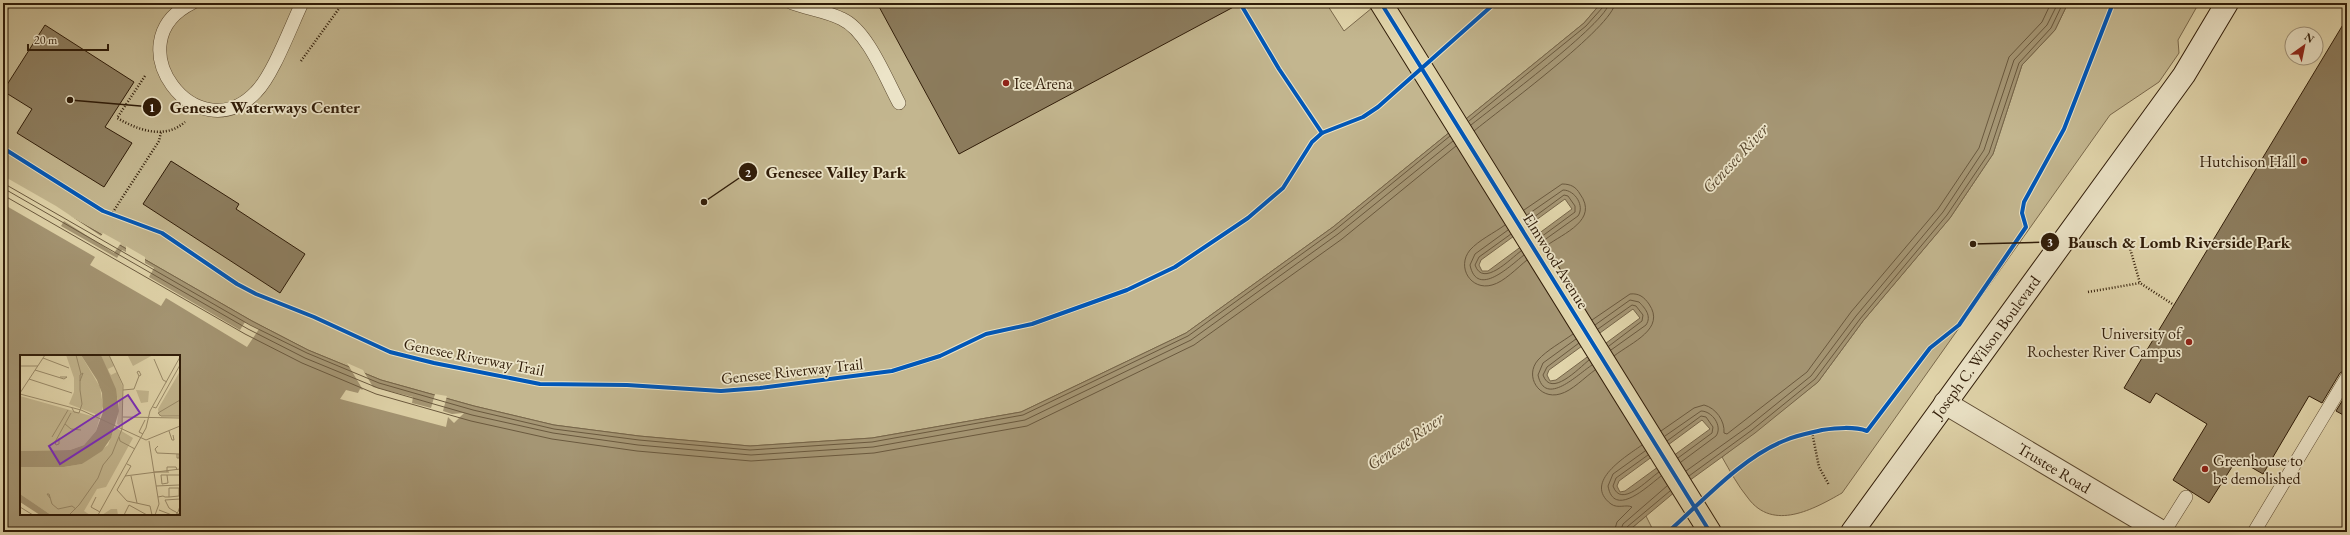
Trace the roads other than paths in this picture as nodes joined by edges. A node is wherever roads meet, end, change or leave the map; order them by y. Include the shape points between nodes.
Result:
1 (302, 3) edge
2 (792, 3) edge
3 (1381, 3) edge
4 (2227, 3) edge
5 (183, 5) edge
6 (899, 103) dead end
7 (2347, 377) edge
8 (1945, 403) junction
9 (2186, 497) dead end
10 (1710, 532) edge
11 (1852, 532) edge
12 (2163, 532) edge
13 (2254, 532) edge

1 - 5 lane via 262,86 249,99 222,109 204,108 185,100 166,79 161,61 161,42 168,23
2 - 6 lane via 835,16 854,27 863,37
3 - 10 main road, Elmwood Avenue
4 - 8 street, Joseph C. Wilson Boulevard via 2184,75
7 - 13 lane
8 - 11 street, Joseph C. Wilson Boulevard
8 - 12 street, Trustee Road
9 - 12 lane

